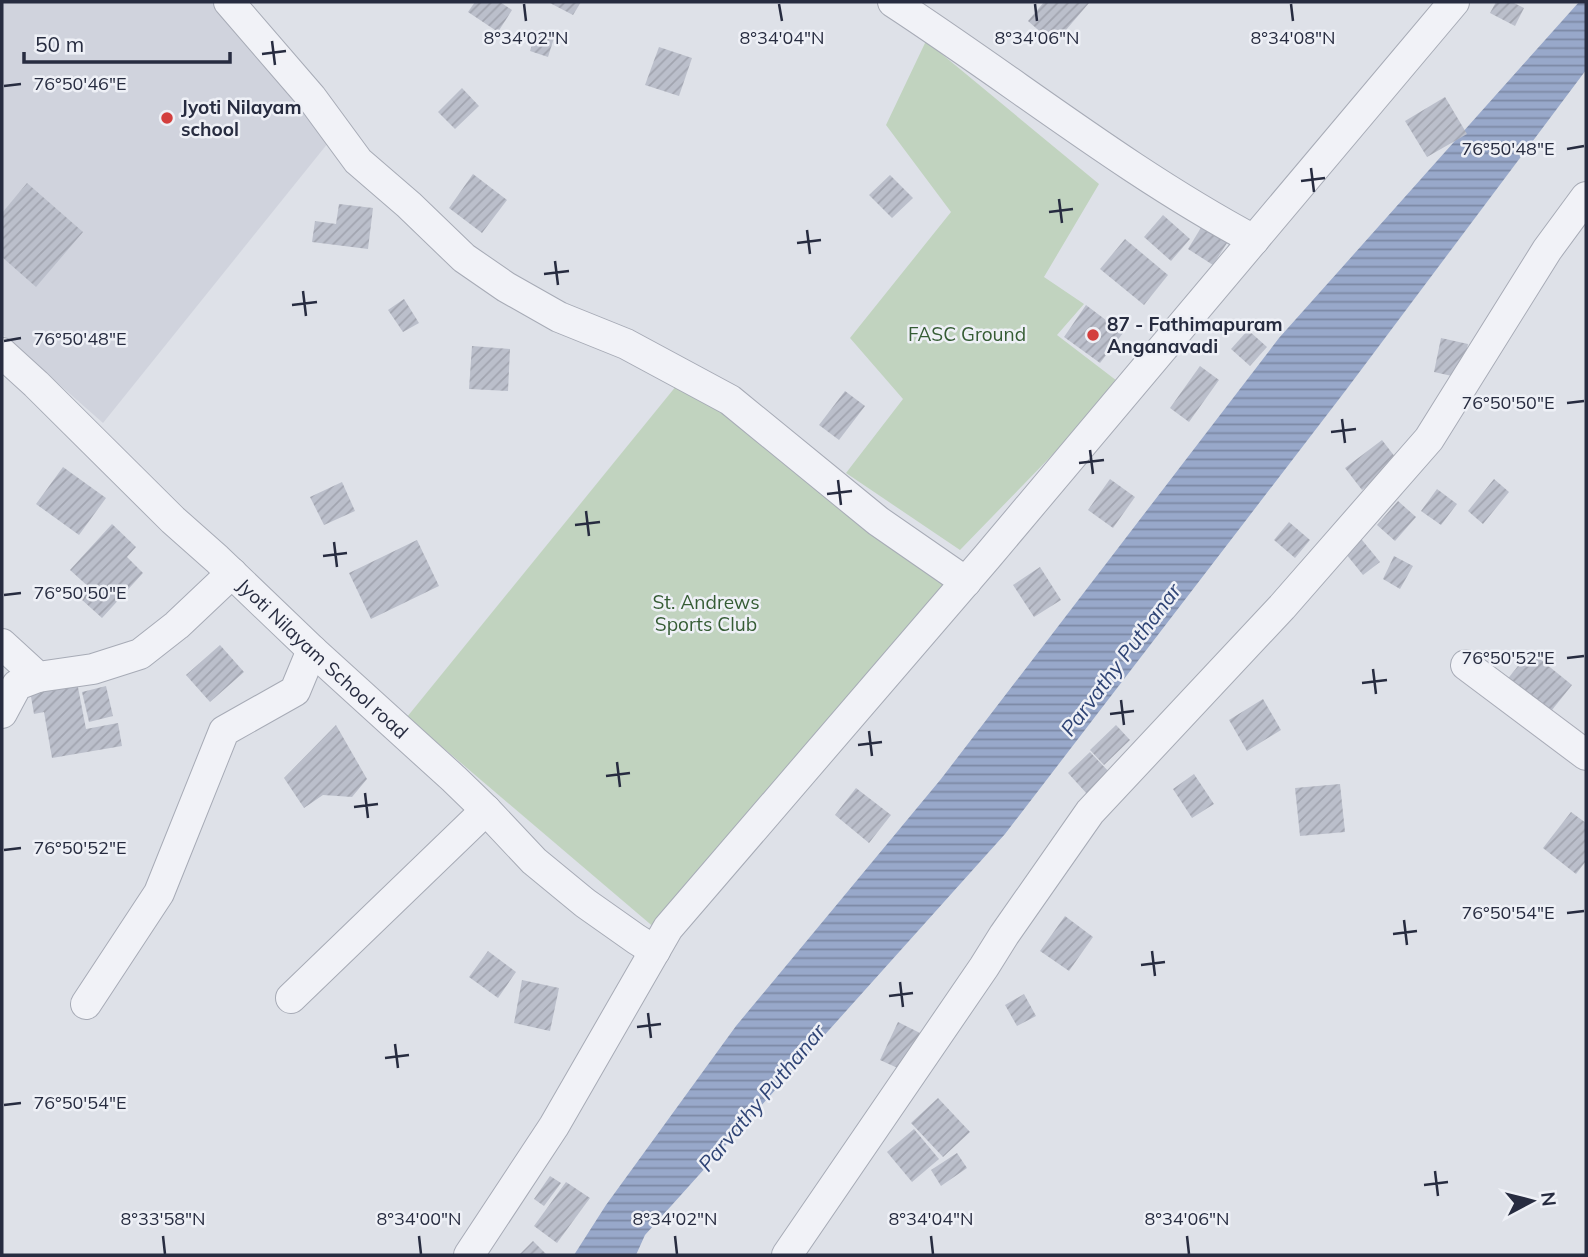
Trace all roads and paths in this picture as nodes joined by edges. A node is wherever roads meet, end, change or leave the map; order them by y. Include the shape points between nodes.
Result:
1 (229, 2) edge
2 (893, 2) edge
3 (1454, 2) edge
4 (1586, 197) edge
5 (1254, 240) junction
6 (2, 353) edge
7 (232, 573) junction
8 (966, 582) junction
9 (2, 644) edge
10 (312, 650) junction
11 (1466, 666) dead end
12 (38, 677) junction
13 (2, 713) edge
14 (1586, 755) edge
15 (486, 810) junction
16 (655, 951) junction
17 (291, 998) dead end
18 (86, 1004) dead end
19 (469, 1255) edge
20 (788, 1255) edge

1 - 8 street via 311,97 358,161 464,258 559,317 626,344 730,400 878,521
2 - 5 street via 1074,128
3 - 5 street
4 - 20 street via 1547,250 1429,439 1282,607 1090,812
5 - 8 street
6 - 7 street, Jyoti Nilayam School road
7 - 10 street, Jyoti Nilayam School road
7 - 12 street via 140,654 93,669
8 - 16 street via 668,928
9 - 12 street
10 - 15 street, Jyoti Nilayam School road
10 - 18 street via 295,691 225,731 159,893
11 - 14 street
12 - 13 street via 17,685
15 - 16 street, Jyoti Nilayam School road via 534,860 585,903
15 - 17 street
16 - 19 street via 554,1126

